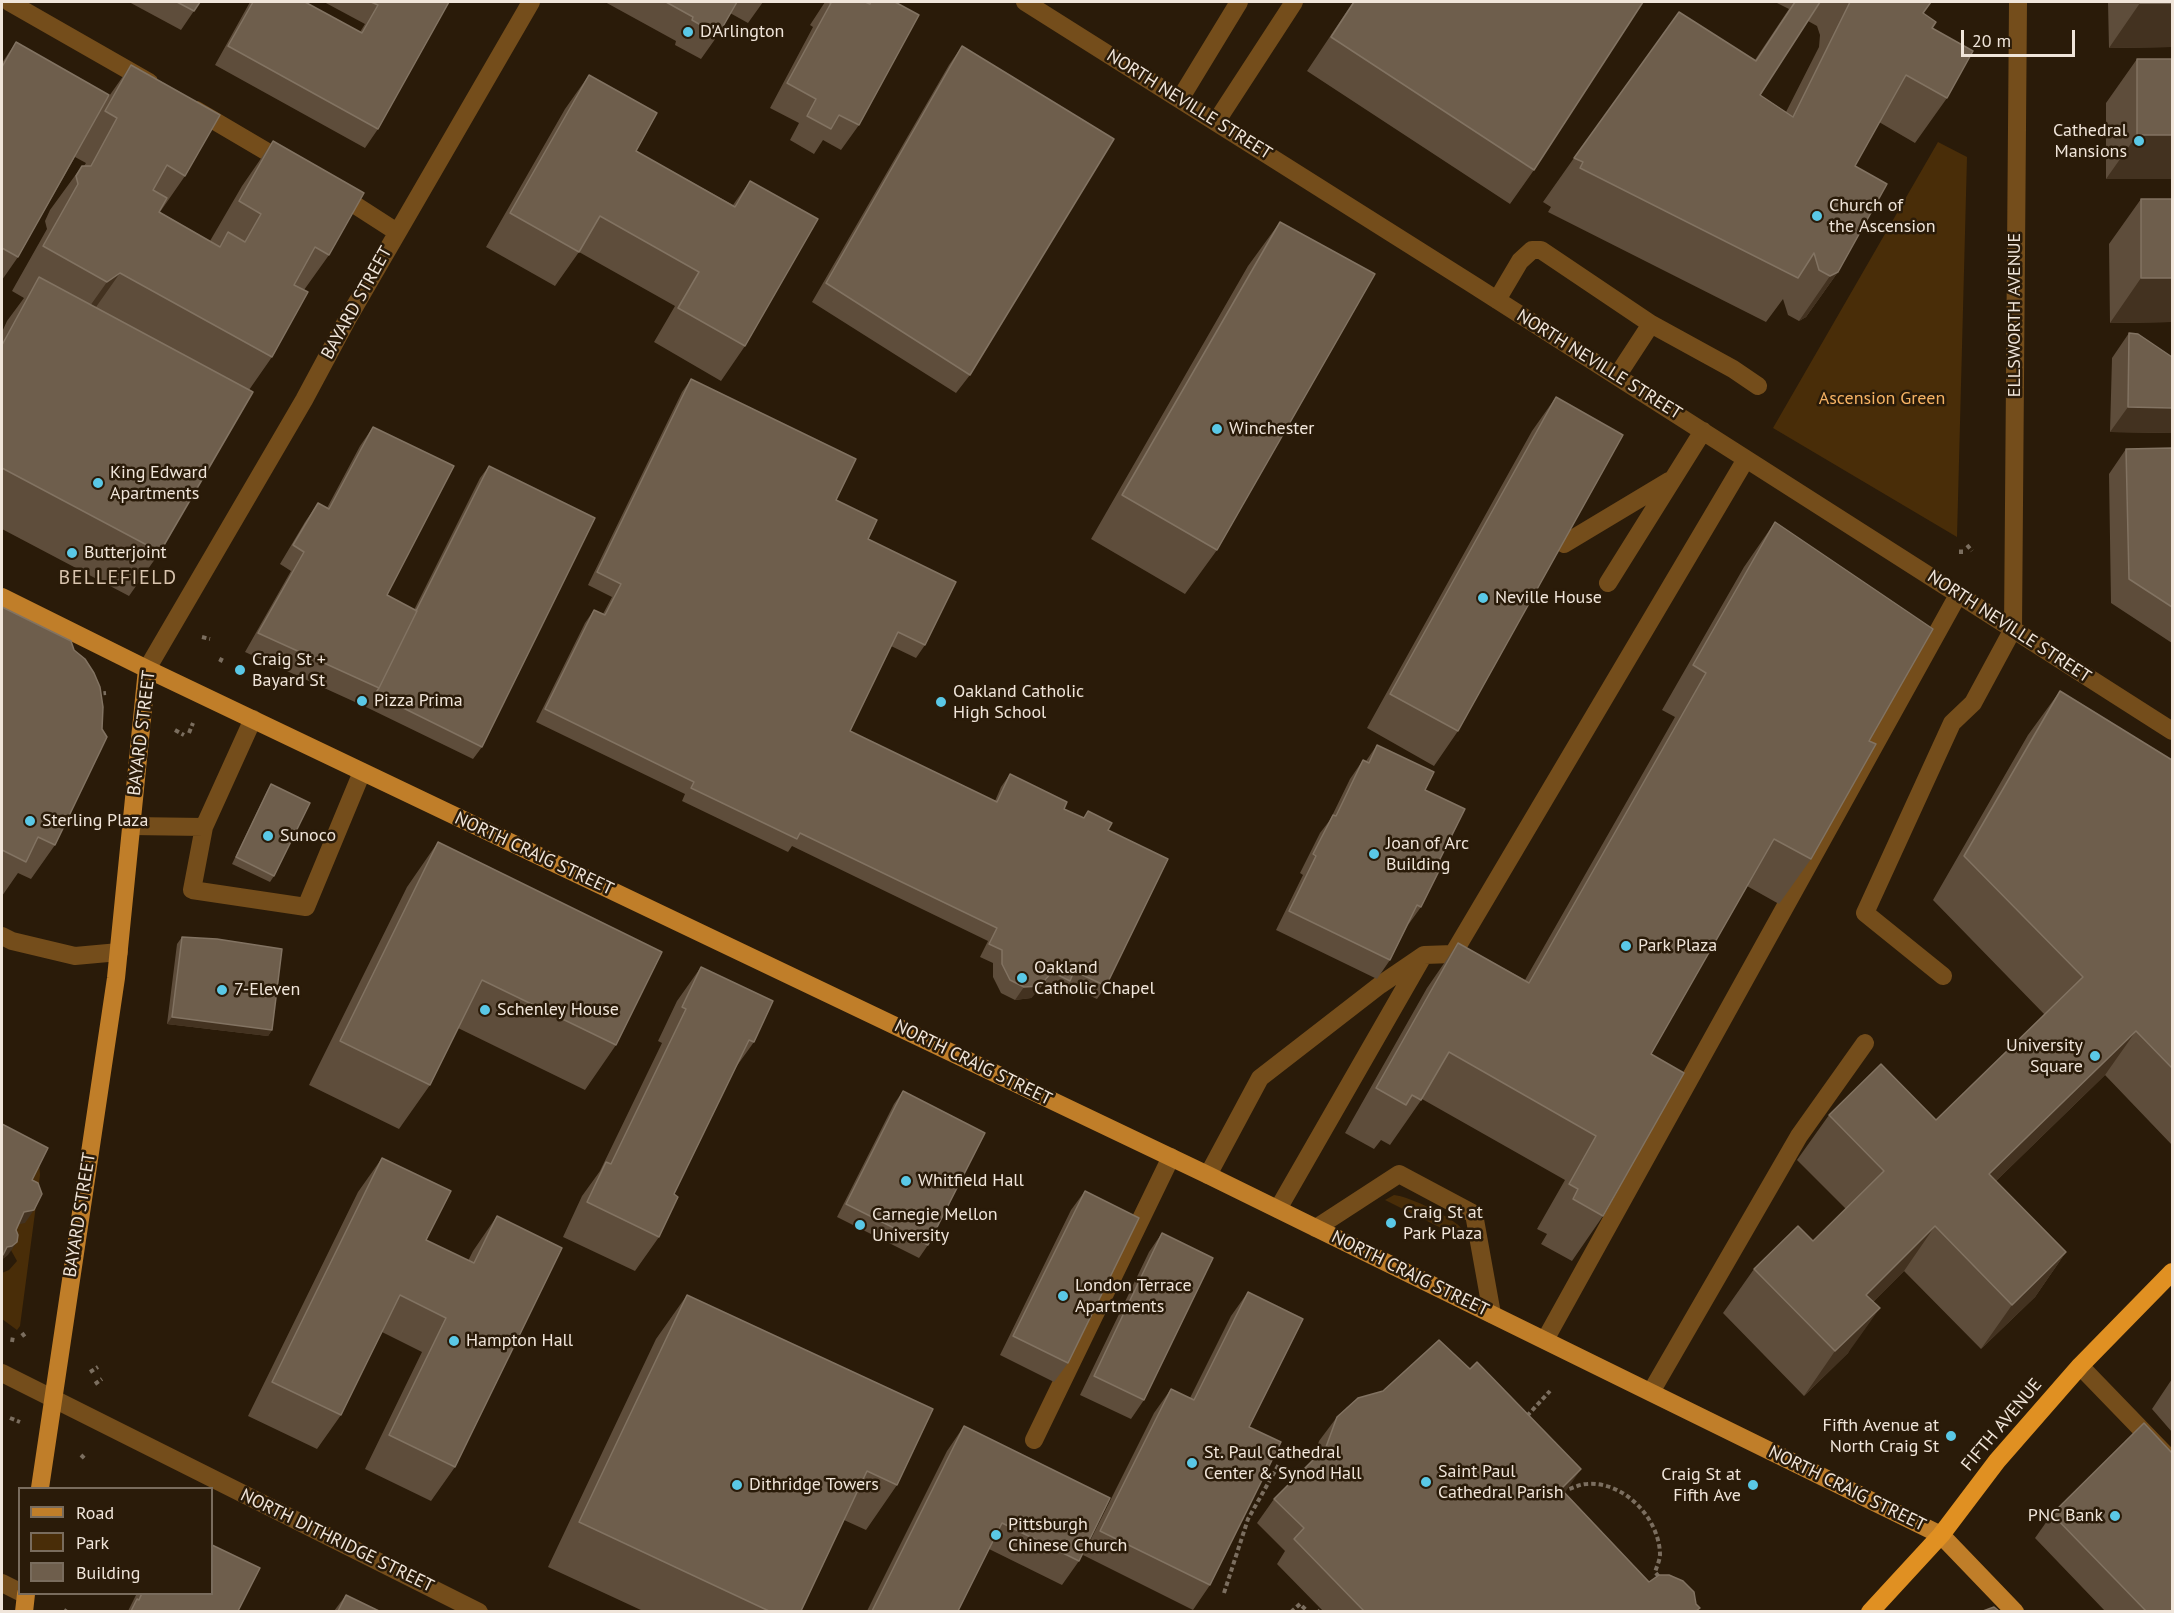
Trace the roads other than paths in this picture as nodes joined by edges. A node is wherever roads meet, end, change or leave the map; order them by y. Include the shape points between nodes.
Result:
1 (9, 2) edge
2 (531, 2) edge
3 (1025, 2) edge
4 (1239, 2) edge
5 (1294, 2) edge
6 (2018, 2) edge
7 (162, 90) edge
8 (1180, 99) junction
9 (182, 102) edge
10 (1216, 122) junction
11 (303, 173) edge
12 (323, 185) edge
13 (397, 232) junction
14 (1497, 300) junction
15 (1651, 324) junction
16 (1617, 376) junction
17 (1758, 386) dead end
18 (1702, 431) junction
19 (1746, 459) junction
20 (1673, 478) junction
21 (1563, 544) edge
22 (1608, 583) dead end
23 (1958, 595) junction
24 (2, 597) edge
25 (2013, 630) junction
26 (147, 669) junction
27 (253, 719) junction
28 (2172, 731) edge
29 (363, 772) junction
30 (131, 826) junction
31 (204, 827) junction
32 (2, 936) edge
33 (119, 952) junction
34 (1424, 955) junction
35 (1943, 976) dead end
36 (1865, 1043) dead end
37 (1171, 1157) junction
38 (1208, 1175) junction
39 (1278, 1209) junction
40 (1317, 1228) junction
41 (2172, 1272) edge
42 (1492, 1314) junction
43 (1545, 1340) junction
44 (2080, 1366) junction
45 (2, 1373) edge
46 (1651, 1392) junction
47 (53, 1399) junction
48 (1034, 1440) dead end
49 (2172, 1461) edge
50 (40, 1487) edge
51 (1941, 1535) junction
52 (2, 1583) edge
53 (18, 1593) edge
54 (479, 1611) edge
55 (1870, 1611) edge
56 (2015, 1611) edge

1 - 7 street
2 - 13 street, BAYARD STREET
3 - 8 street, NORTH NEVILLE STREET
4 - 8 street
5 - 10 street
6 - 25 street, ELLSWORTH AVENUE
8 - 10 street, NORTH NEVILLE STREET
9 - 11 street
10 - 14 street, NORTH NEVILLE STREET
12 - 13 street
13 - 26 street, BAYARD STREET
14 - 15 street via 1520,261 1532,250 1541,250
14 - 16 street, NORTH NEVILLE STREET
15 - 16 street
15 - 17 street
16 - 18 street, NORTH NEVILLE STREET
18 - 19 street, NORTH NEVILLE STREET
18 - 20 street
19 - 23 street, NORTH NEVILLE STREET
19 - 34 street via 1453,954
20 - 21 street
20 - 22 street
23 - 25 street, NORTH NEVILLE STREET
23 - 43 street
24 - 26 main road, NORTH CRAIG STREET
25 - 28 street, NORTH NEVILLE STREET
25 - 35 street via 1973,703 1952,723 1865,913
26 - 27 main road, NORTH CRAIG STREET
26 - 30 main road, BAYARD STREET
27 - 29 main road, NORTH CRAIG STREET
27 - 31 street
29 - 31 street via 306,907 192,890
29 - 37 main road, NORTH CRAIG STREET
30 - 31 street
30 - 33 main road, BAYARD STREET
32 - 33 street via 75,956
33 - 47 main road, BAYARD STREET
34 - 38 street via 1260,1078
34 - 39 street
36 - 46 street via 1799,1136
37 - 38 main road, NORTH CRAIG STREET
37 - 48 street
38 - 39 main road, NORTH CRAIG STREET
39 - 40 main road, NORTH CRAIG STREET
40 - 42 main road, NORTH CRAIG STREET
40 - 42 street via 1399,1174 1474,1214
41 - 44 highway, FIFTH AVENUE
42 - 43 main road, NORTH CRAIG STREET
43 - 46 main road, NORTH CRAIG STREET
44 - 49 street
44 - 51 highway, FIFTH AVENUE via 1996,1461
45 - 47 street, NORTH DITHRIDGE STREET
46 - 51 main road, NORTH CRAIG STREET
47 - 50 main road, BAYARD STREET
47 - 54 street, NORTH DITHRIDGE STREET
51 - 55 highway, FIFTH AVENUE
51 - 56 main road, NORTH CRAIG STREET
52 - 53 street

